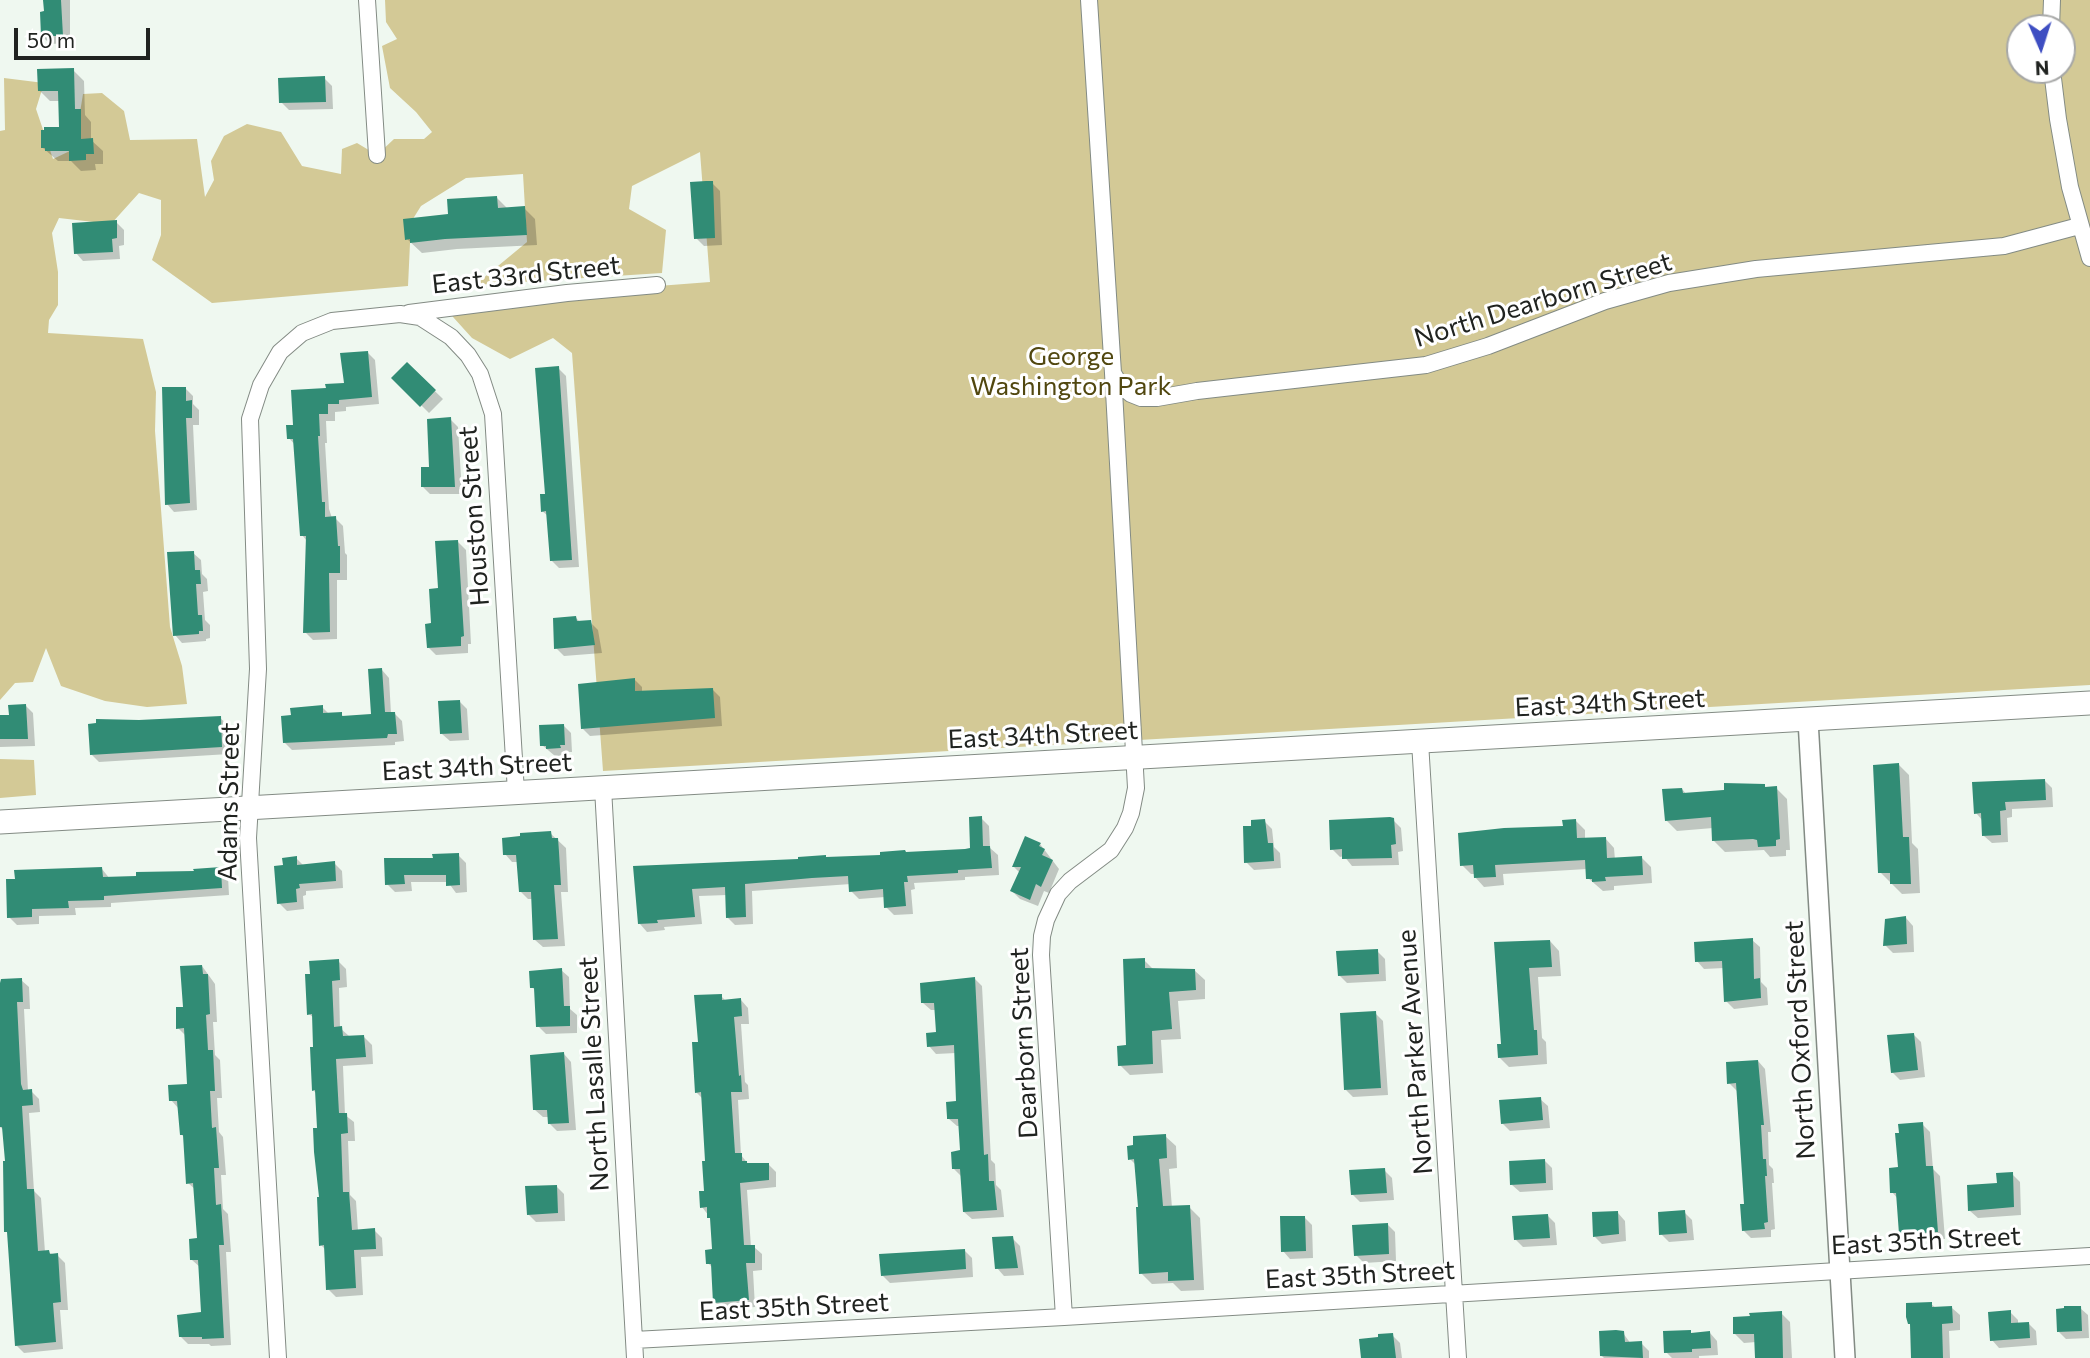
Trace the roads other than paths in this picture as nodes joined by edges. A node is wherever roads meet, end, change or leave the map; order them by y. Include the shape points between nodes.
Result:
1 (367, 0) edge
2 (1088, 0) edge
3 (2054, 84) edge
4 (377, 155) dead end
5 (2079, 226) junction
6 (2090, 258) edge
7 (657, 285) dead end
8 (400, 314) junction
9 (368, 316) joint
10 (1114, 373) junction
11 (2090, 703) edge
12 (1808, 720) junction
13 (1420, 742) junction
14 (1134, 758) junction
15 (603, 788) junction
16 (516, 792) junction
17 (249, 808) junction
18 (0, 822) edge
19 (2090, 1256) edge
20 (1840, 1271) junction
21 (1454, 1294) junction
22 (1065, 1317) junction
23 (634, 1340) junction
24 (278, 1358) edge
25 (635, 1358) edge
26 (1458, 1358) edge
27 (1845, 1358) edge

1 - 4 street
2 - 10 street
3 - 5 street
5 - 6 street
5 - 10 street, North Dearborn Street via 2004,246 1777,266 1669,283 1415,367 1157,398 1131,394
7 - 8 street, East 33rd Street
8 - 9 street, Houston Street
8 - 16 street, Houston Street via 419,317 451,337 480,374 490,400
9 - 17 street, Adams Street via 332,321 302,333 280,352 261,385 250,419 258,669
10 - 14 street
11 - 12 main road, East 34th Street
12 - 13 main road, East 34th Street
12 - 20 street, North Oxford Street
13 - 14 main road, East 34th Street
13 - 21 street, North Parker Avenue
14 - 15 main road, East 34th Street
14 - 22 street, Dearborn Street via 1135,797 1125,828 1105,855 1058,894 1042,936
15 - 16 main road, East 34th Street
15 - 23 street, North Lasalle Street
16 - 17 main road, East 34th Street
17 - 18 main road, East 34th Street
17 - 24 street, Adams Street
19 - 20 street, East 35th Street
20 - 21 street, East 35th Street
20 - 27 street, North Oxford Street
21 - 22 street, East 35th Street
21 - 26 street, North Parker Avenue
22 - 23 street, East 35th Street
23 - 25 street, North Lasalle Street

